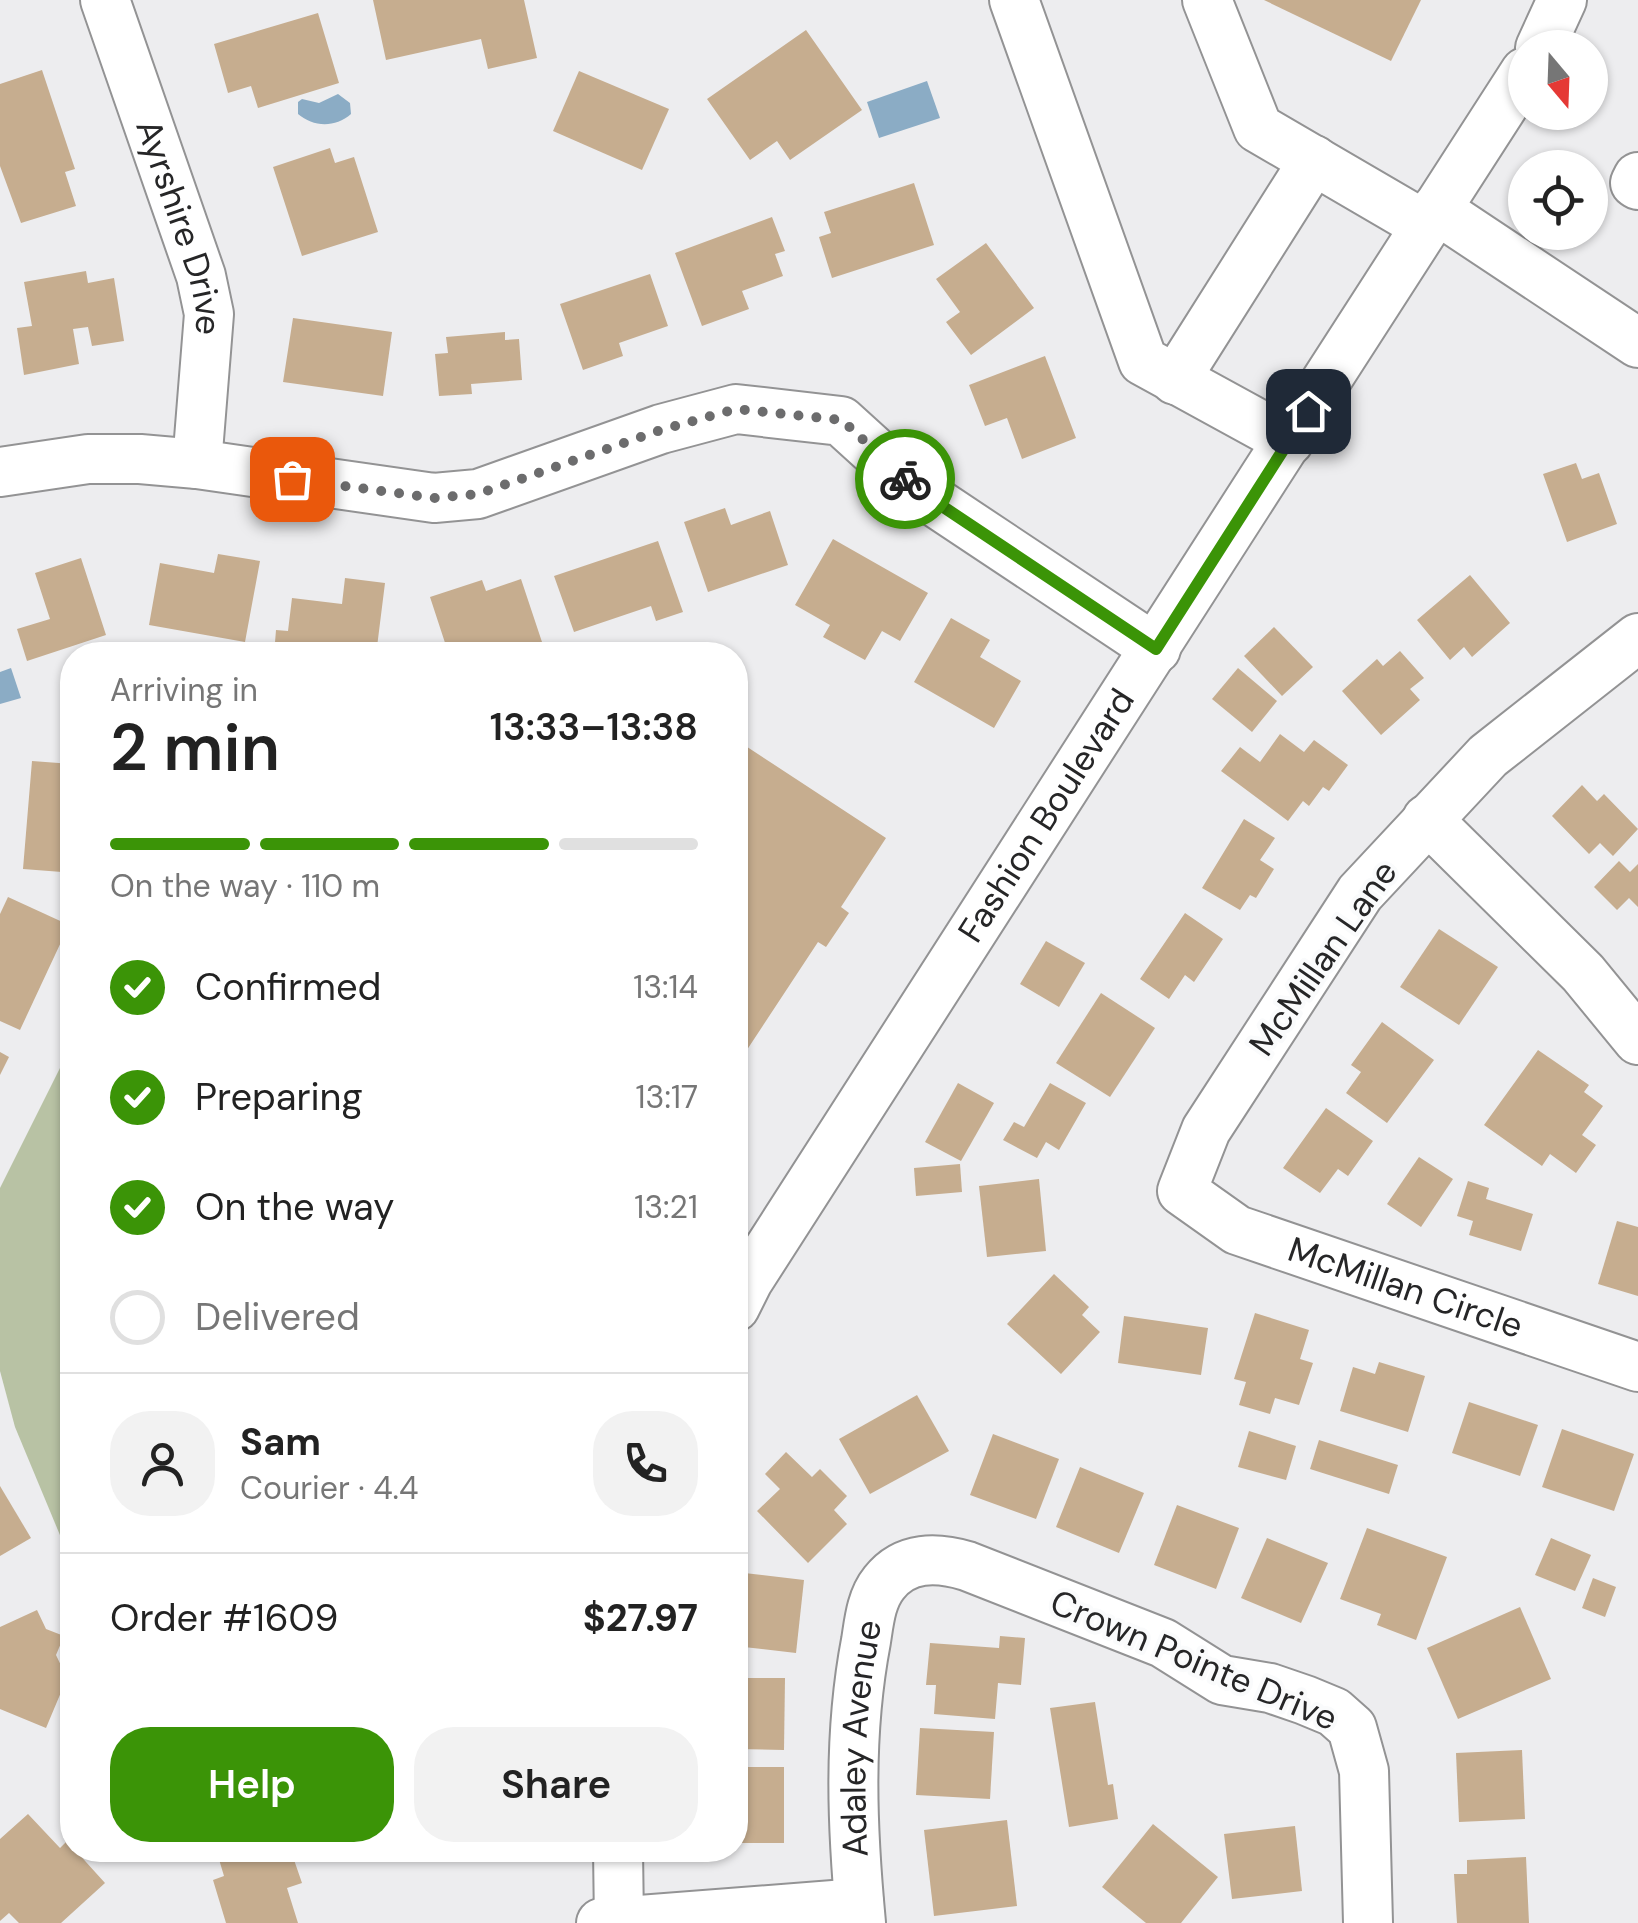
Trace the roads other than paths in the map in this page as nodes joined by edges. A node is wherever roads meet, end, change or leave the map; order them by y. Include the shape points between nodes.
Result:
1 (105, 0) edge
2 (1014, 0) edge
3 (1207, 0) edge
4 (1562, 0) edge
5 (1548, 30) edge
6 (1508, 98) edge
7 (1314, 160) junction
8 (1638, 176) edge
9 (1638, 185) edge
10 (1431, 218) junction
11 (1638, 342) edge
12 (1175, 380) junction
13 (1288, 441) junction
14 (197, 464) junction
15 (0, 472) edge
16 (1638, 638) edge
17 (1156, 649) junction
18 (1427, 819) junction
19 (1638, 1040) edge
20 (1182, 1191) joint
21 (748, 1282) edge
22 (1638, 1367) edge
23 (905, 1565) joint
24 (617, 1862) edge
25 (860, 1913) edge
26 (613, 1922) edge
27 (1368, 1923) edge

1 - 14 street, Ayrshire Drive via 209,314
2 - 12 street via 1143,361
3 - 7 street via 1258,128
4 - 5 street
6 - 10 street, Fashion Boulevard
7 - 10 street
7 - 12 street
8 - 9 street
10 - 11 street
10 - 13 street, Fashion Boulevard
12 - 13 street
13 - 17 street, Fashion Boulevard
14 - 15 street via 88,459
14 - 17 street via 434,498 478,494 736,409 842,420 918,490
16 - 18 street, McMillan Lane via 1488,756
17 - 21 street, Fashion Boulevard
18 - 19 street via 1583,973
18 - 20 street, McMillan Lane via 1360,892 1206,1130
20 - 22 street, McMillan Circle via 1237,1230
23 - 25 street, Adaley Avenue via 876,1594 856,1695 851,1772
23 - 27 street, Crown Pointe Drive via 925,1559 967,1566 1163,1643 1222,1680 1270,1688 1334,1712 1352,1728 1364,1772
24 - 26 street
25 - 26 street

